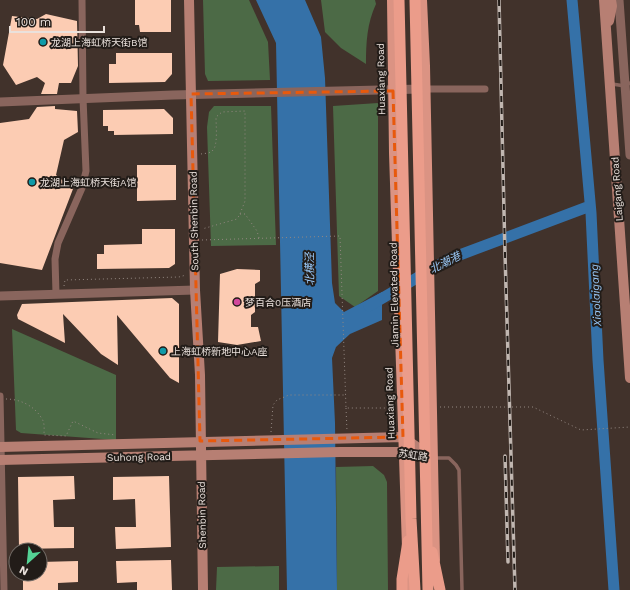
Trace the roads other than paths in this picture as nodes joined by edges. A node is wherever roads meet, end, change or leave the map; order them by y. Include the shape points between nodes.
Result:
1 (82, 0) edge
2 (189, 0) edge
3 (392, 0) edge
4 (399, 0) edge
5 (414, 0) edge
6 (422, 0) edge
7 (604, 0) edge
8 (611, 0) edge
9 (619, 0) edge
10 (606, 32) junction
11 (610, 84) junction
12 (628, 84) edge
13 (425, 89) junction
14 (485, 89) dead end
15 (393, 90) junction
16 (191, 94) junction
17 (83, 98) junction
18 (0, 102) edge
19 (630, 156) edge
20 (195, 290) junction
21 (56, 294) junction
22 (0, 296) edge
23 (630, 378) edge
24 (3, 397) edge
25 (274, 435) joint
26 (402, 437) junction
27 (200, 441) junction
28 (1, 447) edge
29 (403, 452) junction
30 (278, 454) joint
31 (201, 456) junction
32 (432, 458) junction
33 (1, 460) edge
34 (411, 519) junction
35 (426, 520) junction
36 (435, 567) junction
37 (4, 590) edge
38 (203, 590) edge
39 (402, 590) edge
40 (408, 590) edge
41 (415, 590) edge
42 (428, 590) edge
43 (436, 590) edge
44 (440, 590) edge
45 (462, 590) edge

1 - 17 street
2 - 16 main road, South Shenbin Road
3 - 15 main road, Huaxiang Road
4 - 34 highway, Jiamin Elevated Road
5 - 35 highway
6 - 13 main road
7 - 10 main road, Laigang Road
8 - 10 main road
9 - 12 street
10 - 11 main road, Laigang Road
11 - 12 lane
11 - 23 main road, Laigang Road
12 - 19 street
13 - 14 street
13 - 15 street
13 - 32 main road
15 - 16 street
15 - 26 main road, Huaxiang Road
16 - 17 street
16 - 20 main road, South Shenbin Road
17 - 18 street
17 - 21 street via 86,170 82,188 58,243 55,259
20 - 21 street
20 - 27 main road, South Shenbin Road via 200,375
21 - 22 street
24 - 28 street
25 - 26 main road, 苏虹路
25 - 27 main road, Suhong Road
26 - 29 main road, Huaxiang Road
26 - 32 main road, 苏虹路
27 - 28 main road, Suhong Road
27 - 31 main road, Shenbin Road
28 - 33 street
29 - 30 main road, 苏虹路
29 - 32 main road, 苏虹路
29 - 40 main road, Huaxiang Road
30 - 31 main road, Suhong Road
31 - 33 main road, Suhong Road
31 - 38 main road, Shenbin Road
32 - 36 main road
32 - 45 lane via 449,458 459,470
33 - 37 street
34 - 39 highway
34 - 41 highway, Jiamin Elevated Road
35 - 36 highway
35 - 42 highway
36 - 43 main road
36 - 44 highway

